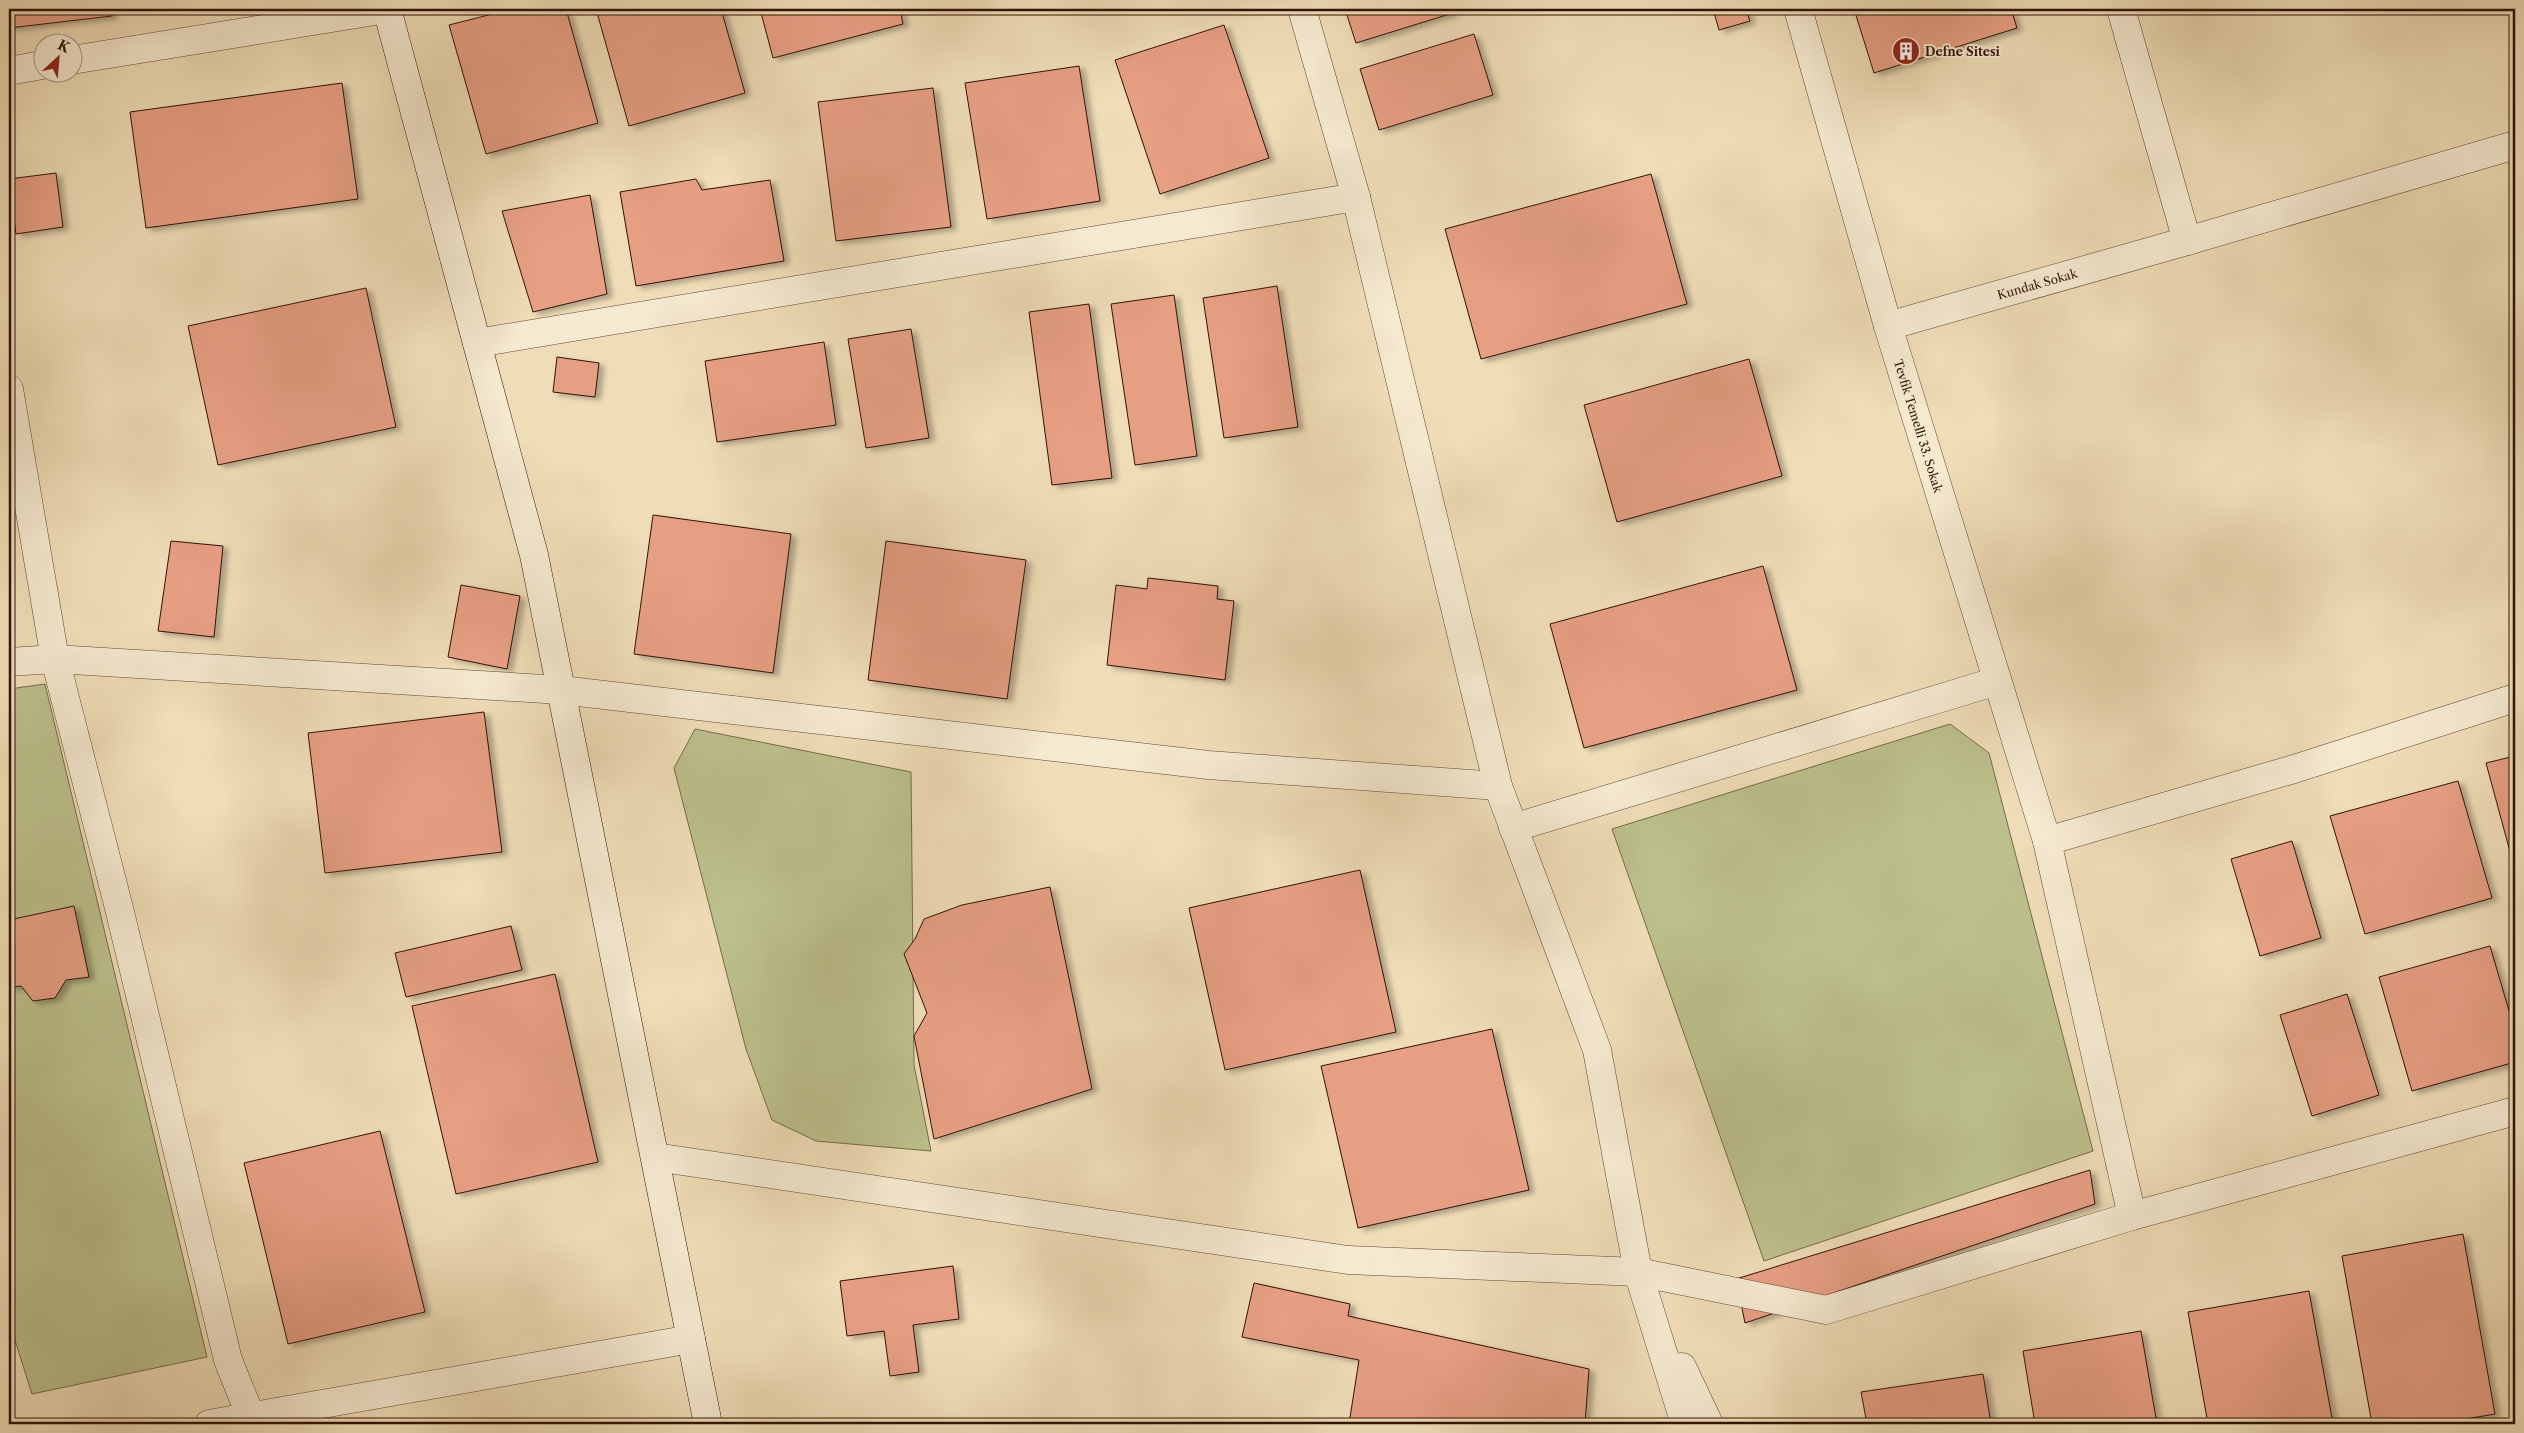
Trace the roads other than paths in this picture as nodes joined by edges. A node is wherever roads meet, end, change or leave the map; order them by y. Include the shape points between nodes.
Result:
1 (387, 9) edge
2 (1302, 9) edge
3 (1798, 9) edge
4 (2121, 9) edge
5 (82, 58) edge
6 (32, 67) edge
7 (9, 71) edge
8 (2515, 145) edge
9 (1356, 197) junction
10 (2187, 241) junction
11 (1888, 326) junction
12 (477, 344) junction
13 (9, 389) edge
14 (55, 659) junction
15 (9, 662) edge
16 (1998, 681) junction
17 (561, 690) junction
18 (2515, 698) edge
19 (1498, 786) junction
20 (1513, 828) junction
21 (2047, 841) junction
22 (2515, 1111) edge
23 (655, 1157) junction
24 (2132, 1216) junction
25 (1638, 1272) junction
26 (692, 1339) junction
27 (251, 1417) junction
28 (209, 1424) edge
29 (708, 1424) edge
30 (1685, 1424) edge
31 (1709, 1424) edge

1 - 5 street
1 - 12 street
2 - 9 street
3 - 11 street, Tevfik Temelli 33. Sokak
4 - 10 street
6 - 7 street
8 - 10 street, Kundak Sokak
9 - 12 street
9 - 19 street
10 - 11 street, Kundak Sokak
11 - 16 street, Tevfik Temelli 33. Sokak
12 - 17 street via 534,555
13 - 14 street
14 - 15 street
14 - 17 street
14 - 27 street via 228,1360
16 - 20 street
16 - 21 street, Tevfik Temelli 33. Sokak
17 - 19 street via 1208,765
17 - 23 street
18 - 21 street via 2294,769
19 - 20 street
20 - 25 street via 1597,1050
21 - 24 street, Tevfik Temelli 33. Sokak
22 - 24 street
23 - 25 street via 1348,1260
23 - 26 street
24 - 25 street via 1826,1310
25 - 30 street
25 - 31 street
26 - 27 street
26 - 29 street
27 - 28 street

